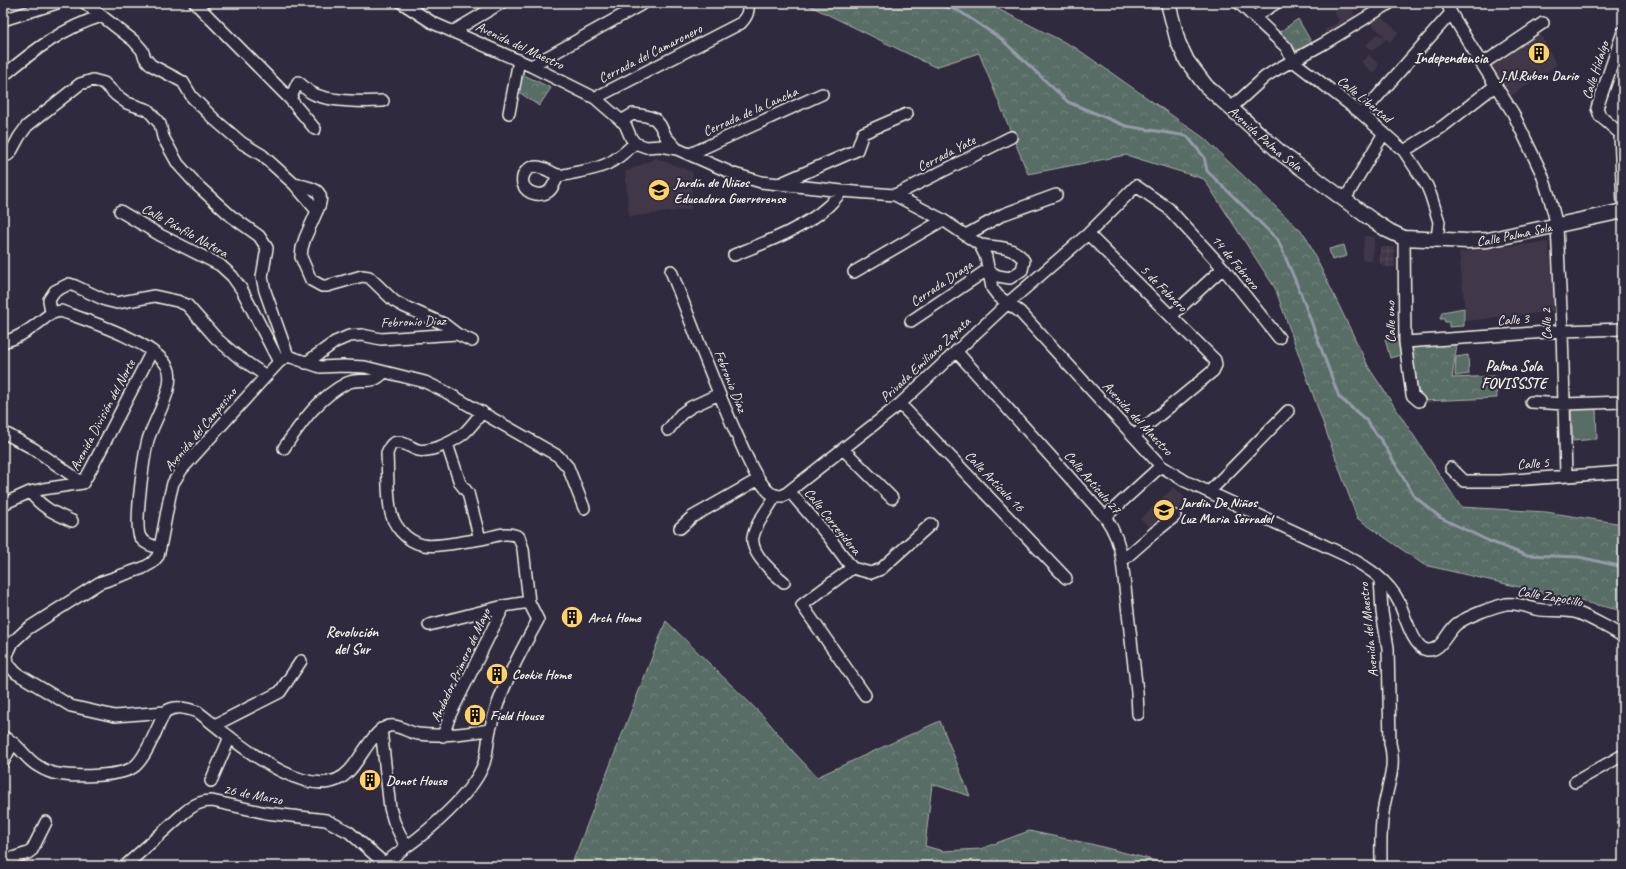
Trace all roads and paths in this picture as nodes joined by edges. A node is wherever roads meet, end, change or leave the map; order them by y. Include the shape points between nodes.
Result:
1 (57, 3) edge
2 (85, 3) edge
3 (195, 3) edge
4 (402, 3) edge
5 (501, 3) edge
6 (644, 3) edge
7 (748, 3) edge
8 (1168, 3) edge
9 (1239, 3) edge
10 (1276, 3) edge
11 (1390, 3) edge
12 (1449, 8) edge
13 (102, 16) junction
14 (1254, 17) junction
15 (3, 20) edge
16 (1543, 23) dead end
17 (454, 31) junction
18 (1623, 32) edge
19 (519, 60) junction
20 (1293, 61) junction
21 (1482, 64) junction
22 (531, 66) junction
23 (3, 76) edge
24 (1496, 85) junction
25 (822, 94) dead end
26 (595, 98) junction
27 (290, 99) junction
28 (383, 101) dead end
29 (1231, 108) junction
30 (509, 113) dead end
31 (908, 114) dead end
32 (1362, 114) junction
33 (622, 121) junction
34 (315, 129) dead end
35 (1384, 134) junction
36 (1622, 135) edge
37 (1011, 137) dead end
38 (636, 143) junction
39 (677, 148) junction
40 (1404, 150) junction
41 (8, 153) edge
42 (690, 154) junction
43 (558, 175) dead end
44 (779, 184) junction
45 (842, 191) junction
46 (895, 195) junction
47 (1056, 195) dead end
48 (1345, 199) junction
49 (1623, 204) edge
50 (120, 211) dead end
51 (1623, 211) edge
52 (943, 220) junction
53 (1557, 226) junction
54 (1088, 234) junction
55 (966, 235) junction
56 (1404, 238) junction
57 (1437, 239) junction
58 (980, 245) junction
59 (734, 255) dead end
60 (1223, 268) junction
61 (987, 270) junction
62 (671, 271) dead end
63 (854, 272) dead end
64 (1008, 303) junction
65 (51, 312) junction
66 (1171, 316) junction
67 (911, 322) dead end
68 (1623, 329) edge
69 (1562, 331) junction
70 (457, 334) junction
71 (1279, 338) dead end
72 (472, 341) dead end
73 (3, 342) edge
74 (1405, 342) junction
75 (956, 351) junction
76 (152, 352) junction
77 (284, 359) junction
78 (306, 363) junction
79 (384, 372) junction
80 (266, 376) junction
81 (719, 394) junction
82 (1419, 401) dead end
83 (1531, 402) dead end
84 (1623, 402) edge
85 (900, 404) junction
86 (1564, 404) junction
87 (1288, 411) dead end
88 (482, 412) junction
89 (668, 430) dead end
90 (3, 432) edge
91 (1134, 436) junction
92 (447, 444) junction
93 (284, 448) dead end
94 (843, 450) junction
95 (1161, 466) junction
96 (1451, 468) dead end
97 (1623, 472) edge
98 (1566, 476) junction
99 (759, 479) junction
100 (83, 483) junction
101 (30, 492) junction
102 (790, 492) junction
103 (1209, 492) junction
104 (776, 495) junction
105 (892, 498) dead end
106 (3, 504) edge
107 (584, 508) dead end
108 (1175, 516) dead end
109 (1105, 517) junction
110 (72, 521) dead end
111 (931, 524) dead end
112 (680, 528) dead end
113 (480, 539) junction
114 (160, 548) junction
115 (1122, 561) junction
116 (852, 568) junction
117 (1066, 578) dead end
118 (1380, 578) junction
119 (784, 582) dead end
120 (529, 602) junction
121 (504, 606) junction
122 (429, 625) dead end
123 (1623, 637) edge
124 (301, 661) dead end
125 (864, 695) dead end
126 (164, 712) junction
127 (1138, 714) dead end
128 (215, 725) junction
129 (381, 730) junction
130 (490, 730) junction
131 (443, 736) junction
132 (3, 737) edge
133 (230, 737) junction
134 (13, 743) junction
135 (1623, 755) edge
136 (3, 762) edge
137 (211, 781) dead end
138 (1575, 782) dead end
139 (46, 822) dead end
140 (406, 847) junction
141 (3, 862) edge
142 (383, 865) edge
143 (126, 866) edge
144 (1381, 866) edge

1 - 15 street
2 - 13 street
3 - 27 street
4 - 17 street, Avenida del Maestro via 434,23
5 - 17 street
6 - 22 street
7 - 26 street, Cerrada del Camaronero via 747,17 741,23
8 - 29 street, Avenida Palma Sola via 1178,42 1187,61 1206,86
9 - 14 street, Calle Libertad
10 - 14 street
11 - 20 street
12 - 21 street, Calle 2
12 - 32 street
13 - 23 street via 58,34
13 - 70 street via 134,41 151,65 183,82 192,97 242,143 262,155 294,184 314,188 321,196 321,203 302,248 302,257 311,280 327,286 362,276 369,278 394,301 444,324
14 - 20 street, Calle Libertad via 1286,47
16 - 21 street
17 - 19 street, Avenida del Maestro
18 - 36 street, Calle Hidalgo via 1597,108 1600,116
19 - 22 street, Avenida del Maestro
19 - 30 street
20 - 29 street via 1265,77
20 - 32 street, Calle Libertad
21 - 24 street, Calle 2
22 - 26 street, Avenida del Maestro
24 - 40 street via 1442,127
24 - 53 street, Calle 2 via 1513,113 1542,174
25 - 42 street, Cerrada de la Lancha
26 - 33 street, Avenida del Maestro
27 - 28 street via 298,82 311,93 333,99
27 - 34 street
29 - 48 street, Avenida Palma Sola via 1282,154
31 - 44 street via 863,133 857,150
32 - 35 street, Calle Libertad
33 - 38 street, Avenida del Maestro
33 - 39 street via 633,114 655,119 666,137
35 - 40 street, Calle Libertad
35 - 48 street
36 - 49 street, Calle Hidalgo
37 - 46 street, Cerrada Yate
38 - 39 street via 646,147
38 - 43 street via 610,164 597,169
39 - 42 street
40 - 57 street, Calle Libertad via 1431,196 1439,222
41 - 77 street via 27,126 80,84 93,80 104,83 126,103 148,110 160,124 163,137 178,164 230,216 258,236 267,248 262,277
42 - 44 street via 734,174
44 - 45 street
45 - 46 street
45 - 59 street via 828,207 812,218 776,238
46 - 52 street
47 - 55 street via 1004,214
48 - 56 street, Avenida Palma Sola via 1372,220
50 - 77 street, Calle Pánfilo Natera via 160,235 220,265 242,290
51 - 53 street, Calle Palma Sola
52 - 55 street
52 - 63 street
53 - 57 street, Calle Palma Sola via 1488,240
53 - 69 street, Calle 2
54 - 60 street, 14 de Febrero via 1136,186 1168,208
54 - 64 street, Privada Emiliano Zapata
54 - 66 street, 5 de Febrero
55 - 58 street
56 - 57 street, Calle Palma Sola
56 - 74 street, Calle uno
58 - 61 street, Avenida del Maestro via 986,257
58 - 61 street, Cerrada Draga via 1012,250 1020,254 1024,261 1022,270 1010,278 998,276
60 - 66 street
60 - 71 street, 14 de Febrero
61 - 64 street, Avenida del Maestro via 992,288
61 - 67 street, Cerrada Draga
62 - 81 street, Febronio Díaz
64 - 75 street, Privada Emiliano Zapata
64 - 91 street, Avenida del Maestro via 1020,312
65 - 73 street via 36,325
65 - 76 street, Avenida División del Norte via 61,310 137,341
65 - 80 street via 49,300 55,291 69,284 118,303 154,296 177,301 187,305 217,339
66 - 91 street, 5 de Febrero via 1215,360 1216,365 1213,371
68 - 69 street, Calle 3
69 - 74 street, Calle 3
69 - 86 street, Calle 2
70 - 72 street
70 - 78 street, Febronio Diaz via 381,339 362,335 348,336
74 - 82 street, Calle uno via 1412,396
75 - 85 street, Privada Emiliano Zapata
75 - 109 street, Calle Artículo 27
76 - 100 street, Avenida División del Norte
76 - 114 street, Avenida División del Norte via 169,368 170,378 169,388 148,440 138,529 140,537 146,543
77 - 78 street
77 - 80 street, Avenida del Campesino
78 - 79 street via 320,367 366,366
79 - 88 street via 424,382
79 - 93 street via 374,380 350,382 316,405
80 - 114 street, Avenida del Campesino via 173,483
81 - 89 street via 692,406 681,414
81 - 99 street, Febronio Díaz
83 - 86 street
84 - 86 street
85 - 94 street, Privada Emiliano Zapata
85 - 117 street, Calle Artículo 16
86 - 98 street, Calle 2
87 - 103 street
88 - 92 street via 460,438
88 - 107 street via 558,456 568,467
90 - 100 street via 34,449
91 - 95 street, Avenida del Maestro
92 - 113 street via 460,483 468,493
92 - 113 street via 429,451 420,451 395,442 390,446 387,453 390,509 396,524 404,534 424,545
94 - 102 street, Privada Emiliano Zapata
94 - 105 street
95 - 103 street, Avenida del Maestro
95 - 109 street
96 - 98 street, Calle 5 via 1464,481
97 - 98 street, Calle 5
99 - 104 street, Febronio Díaz via 770,493
99 - 112 street via 692,517
100 - 101 street, Avenida División del Norte
101 - 106 street, Avenida División del Norte
101 - 110 street via 38,503 48,510
102 - 104 street, Privada Emiliano Zapata via 784,496
102 - 116 street, Calle Corregidora
103 - 118 street, Avenida del Maestro via 1347,556
104 - 119 street via 755,530 753,541 764,565
108 - 115 street
109 - 115 street, Calle Artículo 27 via 1120,544
111 - 116 street, Calle Corregidora via 881,569 871,573
113 - 120 street via 506,533 519,537 523,549
114 - 126 street, Avenida del Campesino via 152,563 99,583 27,629 13,642 7,655 8,664 16,673 71,706 115,716
115 - 127 street, Calle Artículo 27
116 - 125 street via 802,605
118 - 123 street, Calle Zapotillo via 1398,601 1420,647 1426,650 1439,646 1456,624 1470,616 1506,604 1577,613
118 - 144 street, Avenida del Maestro via 1388,648 1390,743 1393,753 1393,768 1381,827
120 - 121 street
120 - 130 street via 538,620 503,693
121 - 122 street
121 - 131 street, Andador Primero de Mayo via 450,715
124 - 128 street via 280,692
126 - 128 street, Avenida del Campesino via 176,707 188,708
126 - 134 street via 142,758 126,772 74,776 56,774 34,765
128 - 133 street, Avenida del Campesino
129 - 131 street via 391,726 416,734
129 - 133 street, Avenida del Campesino via 349,772 340,779 319,783 279,770 257,758
129 - 140 street via 390,808
130 - 131 street
130 - 140 street via 482,769 469,788 420,837
132 - 134 street
133 - 137 street
134 - 136 street
135 - 138 street
139 - 141 street via 32,850
140 - 142 street
142 - 143 street, 26 de Marzo via 349,832 326,820 266,813 204,801 185,812

